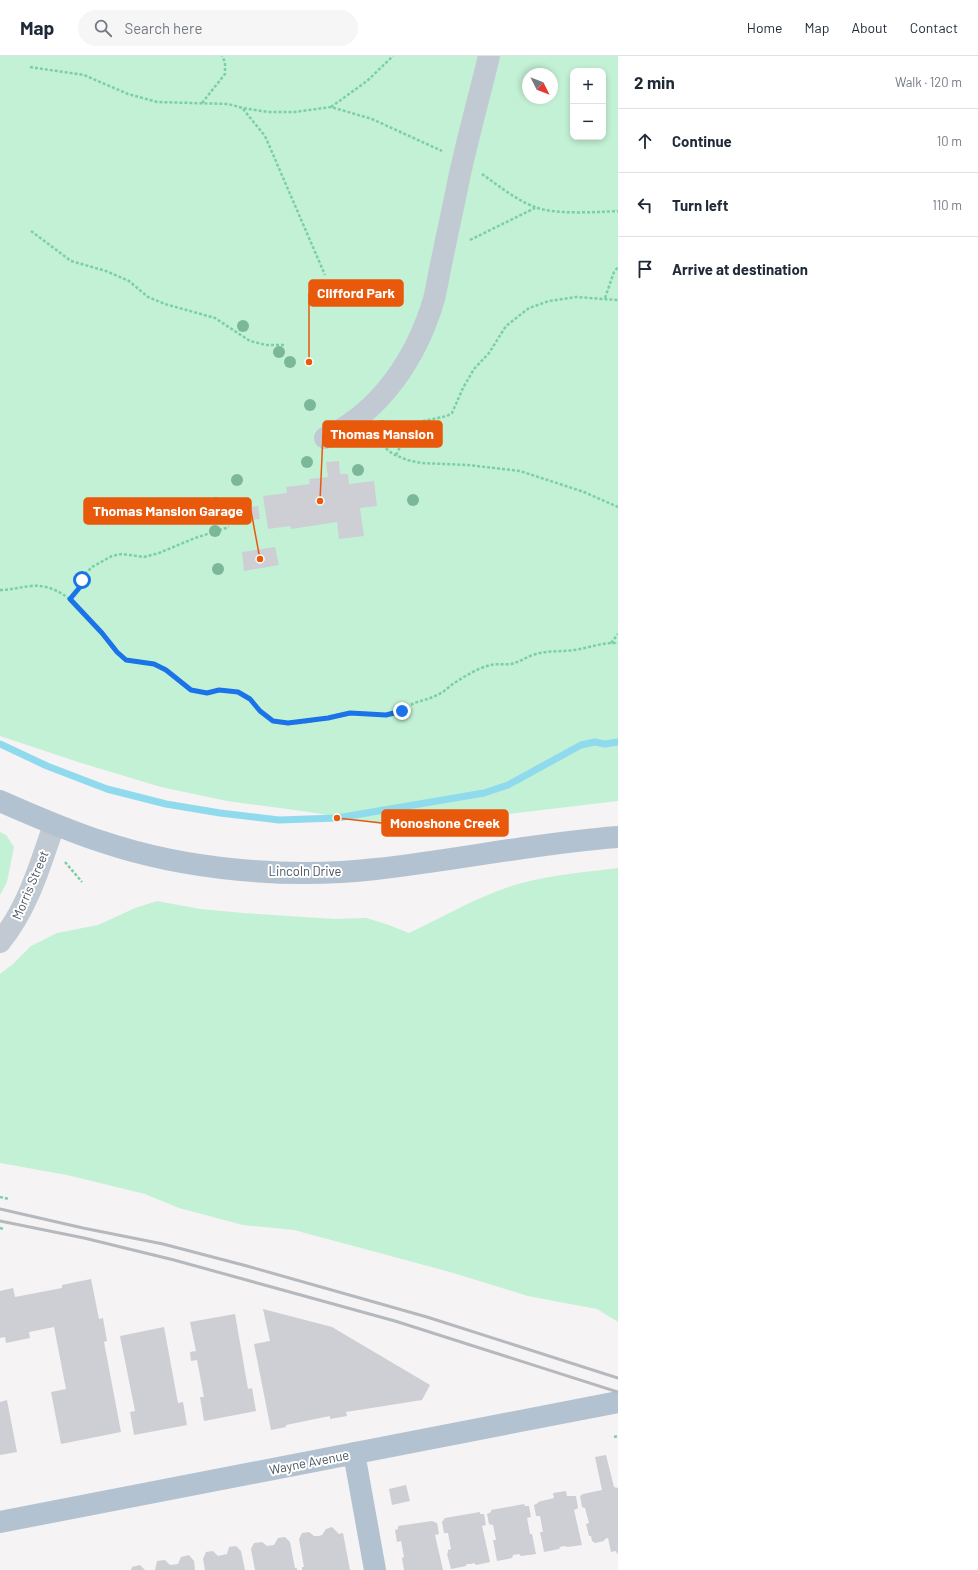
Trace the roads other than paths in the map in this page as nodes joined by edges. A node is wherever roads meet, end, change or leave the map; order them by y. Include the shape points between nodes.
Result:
1 (489, 56) edge
2 (325, 438) dead end
3 (0, 800) edge
4 (54, 825) junction
5 (618, 837) edge
6 (0, 942) edge
7 (618, 1402) edge
8 (354, 1453) junction
9 (0, 1522) edge
10 (375, 1570) edge

1 - 2 street via 463,160 434,299 422,329 410,356 394,382 358,418
3 - 4 main road, Lincoln Drive
4 - 5 main road, Lincoln Drive via 151,856 198,865 285,873 375,869
4 - 6 street, Morris Street via 22,909
7 - 8 main road, Wayne Avenue
8 - 9 main road, Wayne Avenue
8 - 10 main road

